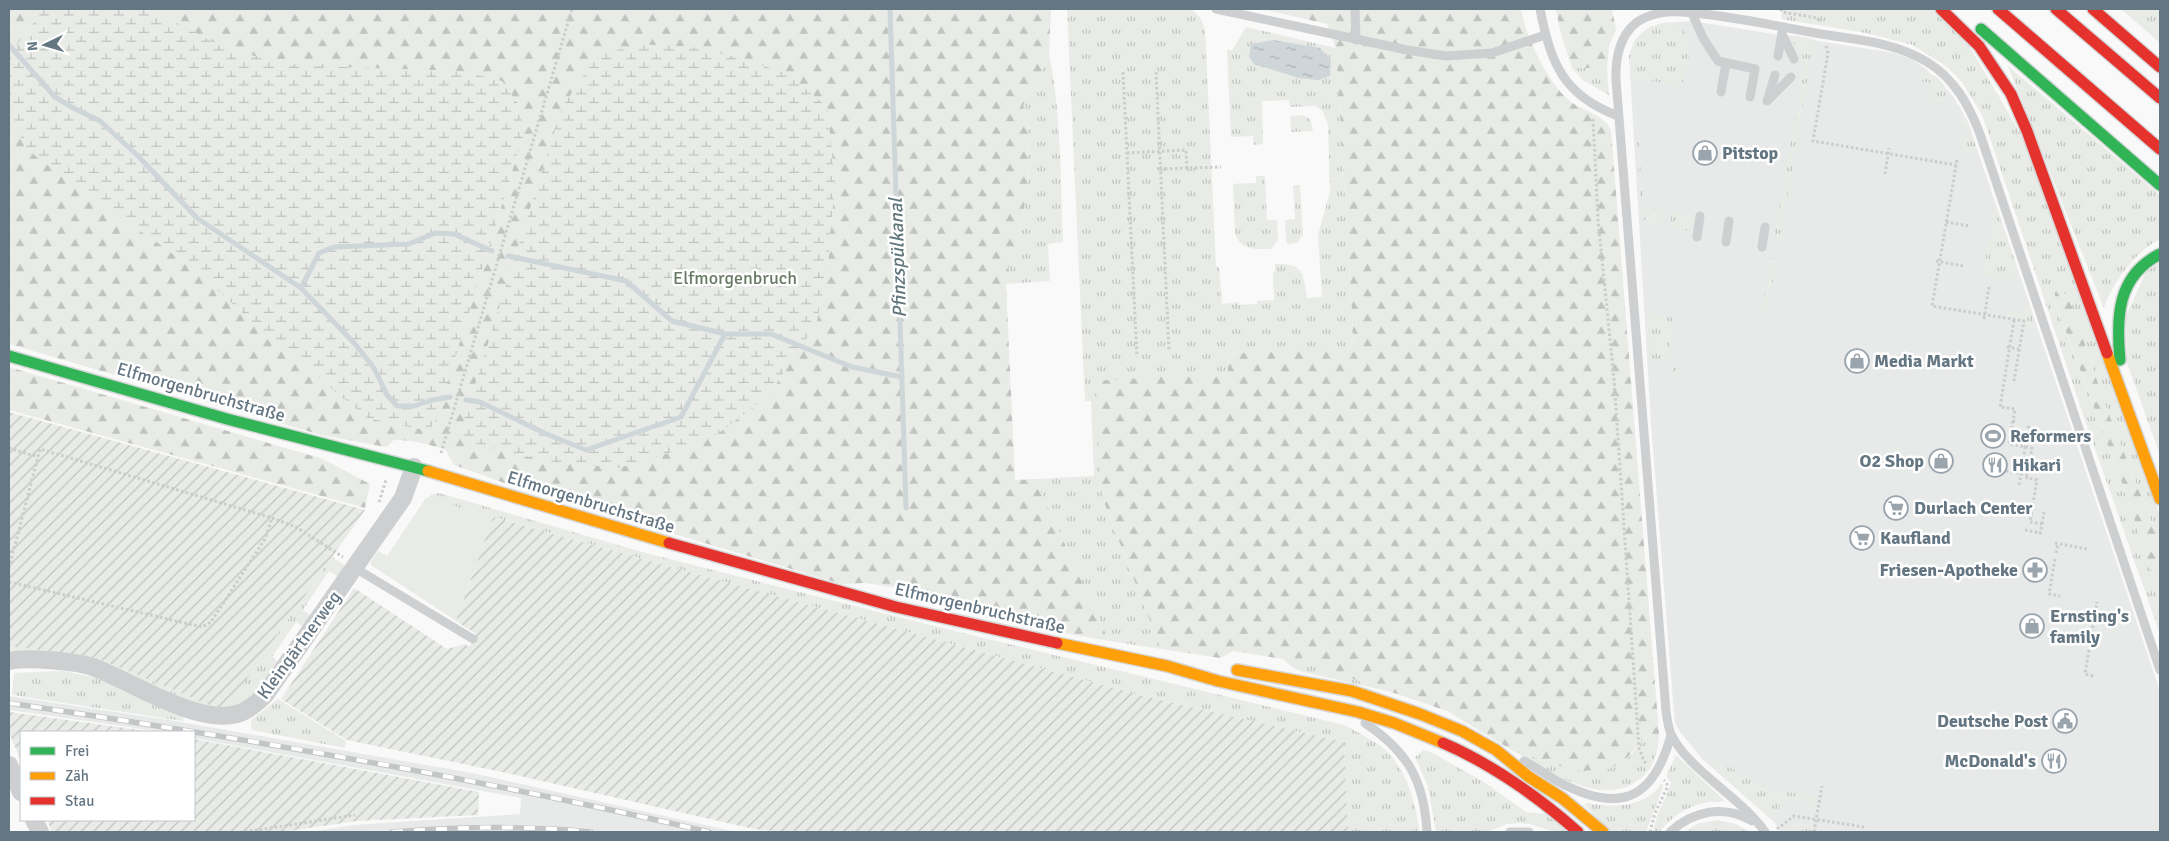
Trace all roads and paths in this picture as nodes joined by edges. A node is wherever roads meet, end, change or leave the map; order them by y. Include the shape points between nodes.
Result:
1 (572, 9) edge
2 (1216, 9) edge
3 (1355, 9) edge
4 (1540, 9) edge
5 (1782, 9) edge
6 (1941, 9) edge
7 (1998, 9) edge
8 (2056, 9) edge
9 (2092, 9) edge
10 (1662, 11) edge
11 (1692, 14) junction
12 (1964, 15) edge
13 (1782, 30) junction
14 (1823, 34) junction
15 (1545, 35) junction
16 (1356, 40) junction
17 (1778, 56) dead end
18 (1794, 59) dead end
19 (1726, 63) junction
20 (2160, 67) edge
21 (1124, 72) dead end
22 (1156, 72) dead end
23 (1775, 75) dead end
24 (1791, 77) dead end
25 (1721, 92) dead end
26 (1750, 97) dead end
27 (2160, 98) edge
28 (1590, 104) junction
29 (1618, 116) junction
30 (1890, 148) dead end
31 (2160, 149) edge
32 (1160, 152) junction
33 (1127, 153) junction
34 (1888, 154) junction
35 (1957, 160) dead end
36 (1956, 165) junction
37 (1221, 167) dead end
38 (1187, 168) junction
39 (1160, 170) junction
40 (1885, 174) dead end
41 (2160, 184) edge
42 (1700, 216) dead end
43 (1729, 221) dead end
44 (1946, 222) junction
45 (1970, 226) dead end
46 (1765, 227) dead end
47 (1697, 238) dead end
48 (1726, 242) dead end
49 (1762, 247) dead end
50 (2160, 254) edge
51 (1938, 261) junction
52 (1963, 266) dead end
53 (1989, 287) dead end
54 (1984, 317) junction
55 (2014, 320) junction
56 (2008, 347) junction
57 (2019, 349) junction
58 (1169, 351) dead end
59 (9, 356) edge
60 (1137, 357) dead end
61 (2014, 381) dead end
62 (2029, 424) dead end
63 (9, 448) edge
64 (2025, 448) junction
65 (38, 457) junction
66 (414, 467) junction
67 (2001, 470) dead end
68 (434, 472) junction
69 (2160, 472) edge
70 (2028, 475) junction
71 (2019, 485) dead end
72 (2160, 499) edge
73 (2044, 512) dead end
74 (272, 518) junction
75 (2042, 524) junction
76 (2026, 530) dead end
77 (2087, 549) dead end
78 (335, 552) dead end
79 (2056, 553) dead end
80 (2055, 559) dead end
81 (9, 568) edge
82 (354, 568) junction
83 (9, 582) edge
84 (2060, 596) dead end
85 (2097, 602) dead end
86 (473, 639) dead end
87 (2090, 642) junction
88 (2097, 644) dead end
89 (9, 661) edge
90 (1167, 666) junction
91 (2160, 670) edge
92 (2093, 676) dead end
93 (1344, 709) junction
94 (1671, 735) junction
95 (1496, 750) junction
96 (9, 765) edge
97 (1656, 773) junction
98 (1822, 786) dead end
99 (20, 790) edge
100 (355, 815) dead end
101 (1816, 820) junction
102 (1864, 827) dead end
103 (1779, 828) dead end
104 (1763, 829) edge
105 (245, 832) edge
106 (1427, 832) edge
107 (1510, 832) edge
108 (1528, 832) edge
109 (1578, 832) edge
110 (1603, 832) edge
111 (1650, 832) edge
112 (1670, 832) edge
113 (1814, 832) edge

1 - 68 path
2 - 16 lane
3 - 16 lane
4 - 15 lane
5 - 14 path via 1782,12 1818,18
6 - 72 main road via 1979,46 2011,94
7 - 31 main road
8 - 27 main road
9 - 20 main road
10 - 11 lane
10 - 29 lane via 1640,20 1622,40 1616,66
11 - 13 lane
11 - 19 lane via 1718,61
12 - 41 main road
13 - 14 lane
13 - 17 lane
13 - 18 lane
14 - 34 path via 1828,53 1813,141
14 - 91 lane via 1873,42 1913,54 1941,71 1968,106
15 - 16 lane via 1492,54 1468,56 1446,56
15 - 28 lane via 1557,69
19 - 25 lane
19 - 26 lane via 1754,69
21 - 33 path
22 - 32 path
23 - 24 lane via 1767,100
28 - 29 lane
28 - 97 path via 1614,379 1639,748 1644,761
29 - 94 lane via 1665,702
30 - 34 path
32 - 33 path
32 - 38 path via 1186,150
32 - 39 path
33 - 60 path
34 - 36 path
34 - 40 path
35 - 36 path
36 - 44 path
37 - 38 path
38 - 39 path
39 - 58 path
42 - 47 lane
43 - 48 lane
44 - 45 path
44 - 51 path
46 - 49 lane
50 - 69 main road via 2144,263 2127,285 2118,318 2117,339 2121,362
51 - 52 path
51 - 54 path via 1932,306
53 - 54 path
54 - 55 path
55 - 56 path
55 - 57 path via 2024,321
56 - 57 path
56 - 64 path via 2000,407 2015,409 2009,444
57 - 61 path
59 - 66 main road, Elfmorgenbruchstraße via 227,419
62 - 64 path
63 - 65 path
64 - 70 path via 2032,448
64 - 71 path, bridge
65 - 74 path via 40,449
65 - 81 path
66 - 68 main road, Elfmorgenbruchstraße
66 - 82 street, Kleingärtnerweg via 403,498
67 - 70 path
68 - 90 main road, Elfmorgenbruchstraße via 728,561 896,607
70 - 75 path via 2027,478 2037,480 2030,522
73 - 75 path
74 - 78 path via 296,527
74 - 83 path via 266,539 211,622 202,627
75 - 76 path via 2041,534
77 - 79 path via 2056,544
80 - 84 path via 2049,594
82 - 86 lane
82 - 89 street, Kleingärtnerweg via 265,695 239,714 204,713 166,701 92,667 23,659
85 - 87 path
87 - 88 path
87 - 92 path via 2085,674
90 - 93 main road, Elfmorgenbruchstraße via 1218,681
90 - 95 main road, Elfmorgenbruchstraße via 1220,668 1313,683 1386,701 1462,731
93 - 106 lane via 1389,740 1405,758 1422,793
93 - 109 main road, Elfmorgenbruchstraße via 1394,723 1491,769 1529,793
94 - 97 lane
94 - 104 lane via 1687,756
95 - 97 lane via 1575,789 1609,799 1634,794
95 - 110 main road, Elfmorgenbruchstraße
96 - 99 street
97 - 111 path via 1667,784
98 - 101 path
100 - 105 path
101 - 102 path
101 - 103 path via 1794,816
101 - 113 path
104 - 112 lane via 1744,816 1716,810 1681,822
107 - 108 lane

